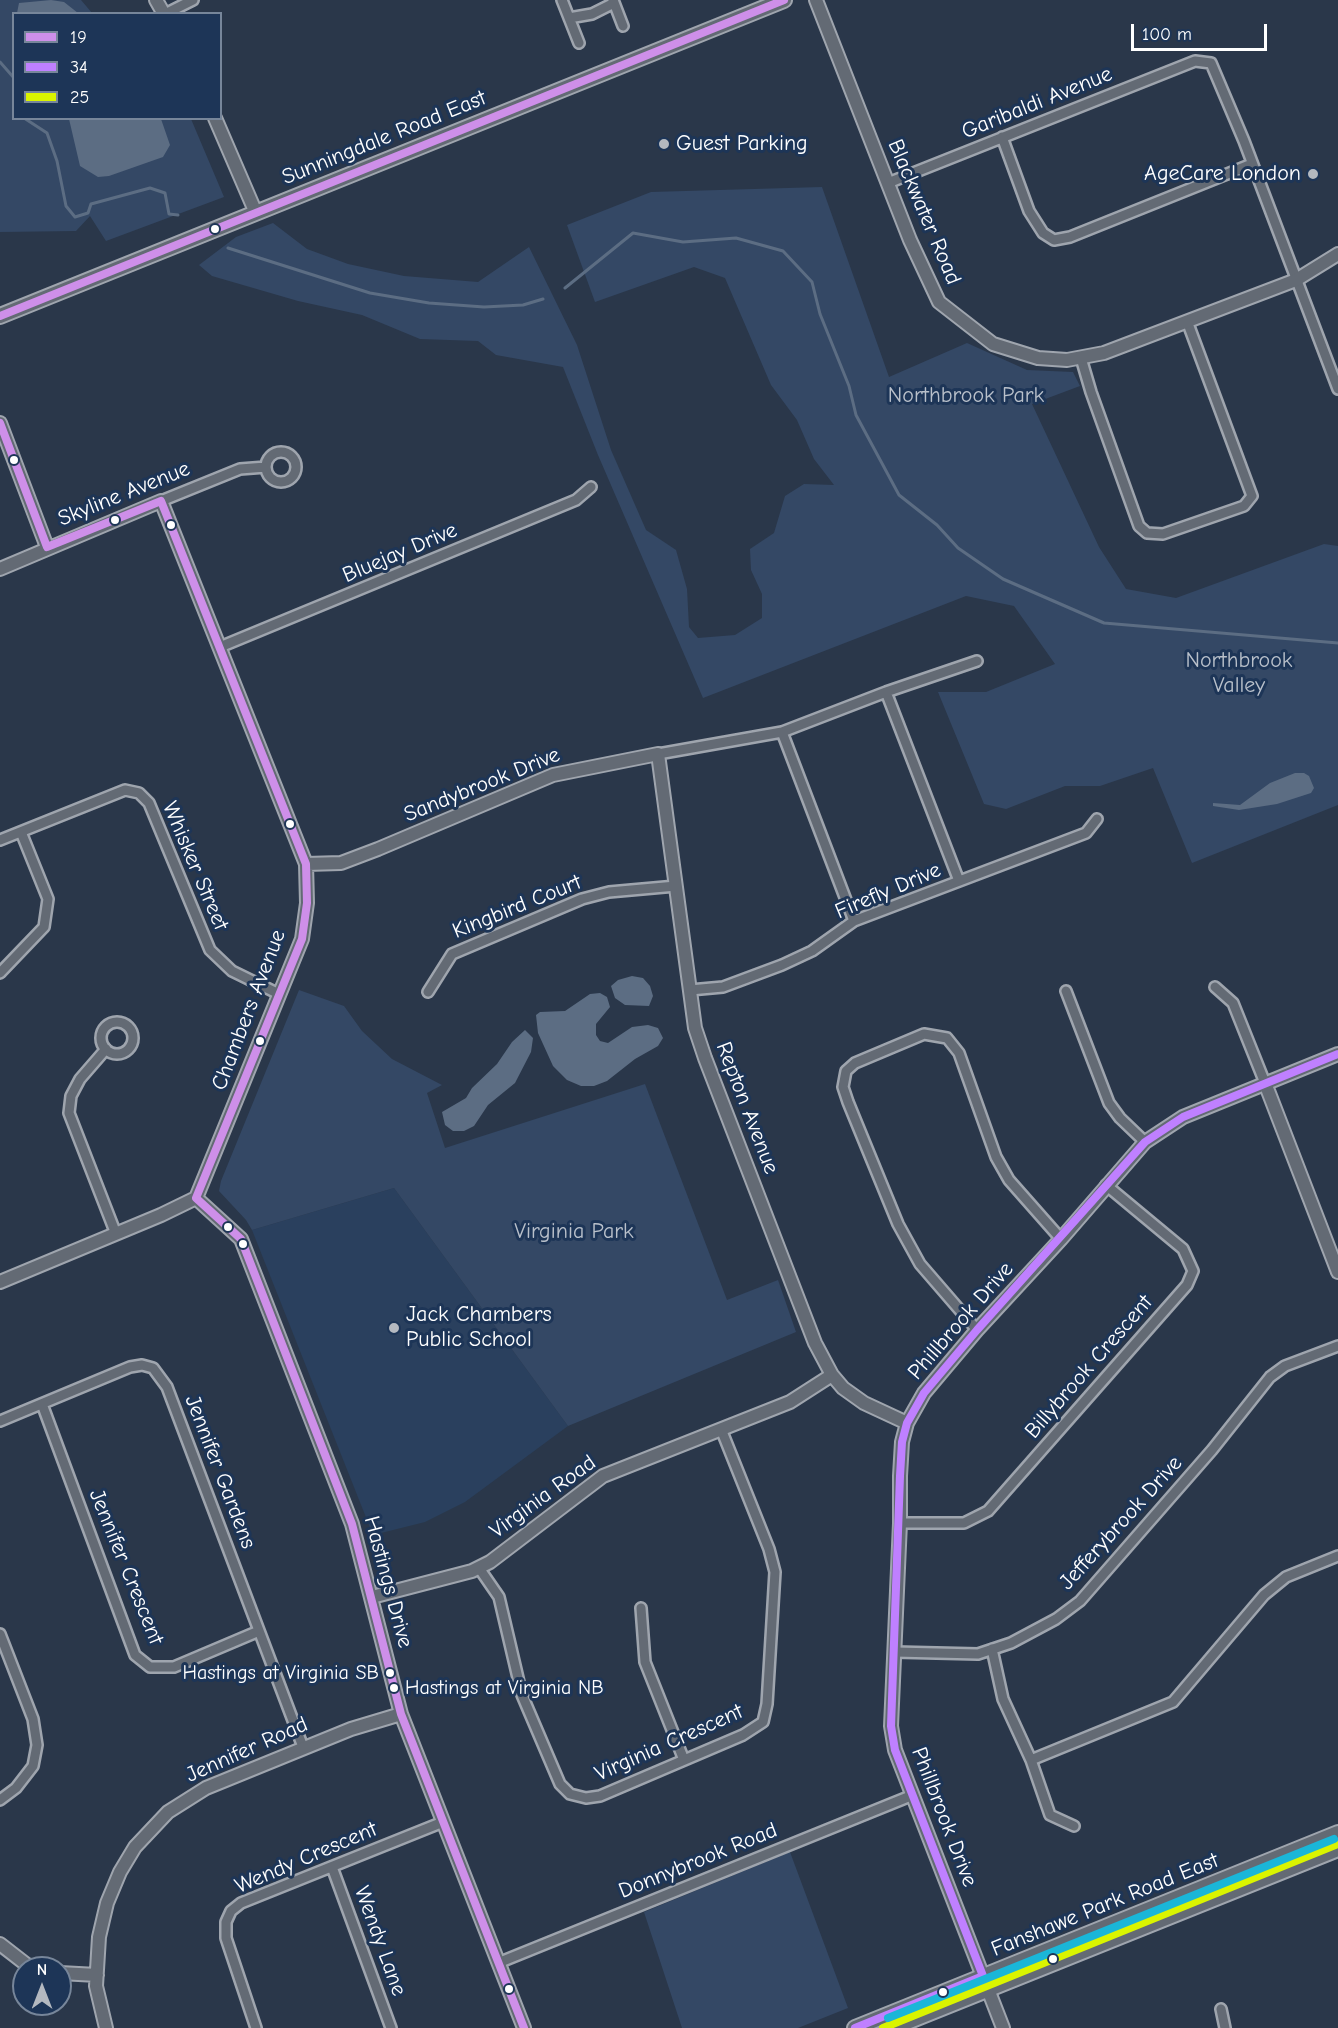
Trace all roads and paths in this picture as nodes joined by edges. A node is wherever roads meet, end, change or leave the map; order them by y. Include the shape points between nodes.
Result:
1 (193, 0) edge
2 (562, 0) edge
3 (784, 0) edge
4 (816, 0) edge
5 (613, 1) edge
6 (169, 12) edge
7 (569, 18) junction
8 (624, 26) dead end
9 (579, 43) dead end
10 (216, 120) edge
11 (1002, 137) junction
12 (1252, 165) junction
13 (888, 183) junction
14 (256, 213) junction
15 (1338, 254) edge
16 (1296, 280) junction
17 (0, 316) edge
18 (1187, 321) junction
19 (1081, 358) junction
20 (1338, 389) edge
21 (0, 423) edge
22 (266, 467) dead end
23 (591, 487) dead end
24 (160, 501) junction
25 (47, 547) junction
26 (0, 569) edge
27 (220, 647) junction
28 (977, 661) dead end
29 (886, 692) junction
30 (782, 732) junction
31 (658, 754) junction
32 (1097, 819) dead end
33 (21, 831) junction
34 (0, 840) edge
35 (306, 864) junction
36 (959, 881) junction
37 (676, 886) junction
38 (854, 921) junction
39 (0, 973) edge
40 (1215, 987) dead end
41 (690, 990) junction
42 (1066, 991) dead end
43 (428, 992) dead end
44 (279, 994) junction
45 (106, 1049) dead end
46 (1338, 1054) edge
47 (1265, 1083) junction
48 (1145, 1142) junction
49 (1106, 1185) junction
50 (196, 1198) junction
51 (116, 1234) junction
52 (1061, 1239) junction
53 (1338, 1272) edge
54 (0, 1281) edge
55 (977, 1330) junction
56 (1338, 1346) edge
57 (832, 1375) junction
58 (42, 1404) junction
59 (0, 1421) edge
60 (907, 1423) junction
61 (721, 1429) junction
62 (900, 1524) junction
63 (1338, 1556) edge
64 (479, 1568) junction
65 (372, 1597) junction
66 (641, 1608) dead end
67 (259, 1631) junction
68 (0, 1634) edge
69 (992, 1649) junction
70 (895, 1652) junction
71 (401, 1714) junction
72 (303, 1747) junction
73 (684, 1760) junction
74 (1031, 1760) junction
75 (913, 1796) junction
76 (0, 1800) edge
77 (443, 1822) junction
78 (1074, 1826) dead end
79 (1338, 1833) edge
80 (1337, 1852) edge
81 (332, 1867) junction
82 (0, 1944) edge
83 (15, 1956) edge
84 (498, 1963) junction
85 (97, 1975) junction
86 (72, 1976) edge
87 (983, 1976) junction
88 (989, 1990) junction
89 (1221, 2009) dead end
90 (106, 2028) edge
91 (256, 2028) edge
92 (391, 2028) edge
93 (524, 2028) edge
94 (855, 2028) edge
95 (892, 2028) edge
96 (1003, 2028) edge
97 (1225, 2028) edge

1 - 6 street
2 - 7 street
3 - 14 main road, Sunningdale Road East
4 - 13 street, Blackwater Road
5 - 7 street via 592,14
5 - 8 street
7 - 9 street
10 - 14 street
11 - 12 street via 1029,211 1043,233 1054,240
11 - 12 street, Garibaldi Avenue via 1195,61 1211,63 1217,71
11 - 13 street, Garibaldi Avenue
12 - 16 street, Garibaldi Avenue
13 - 19 street, Blackwater Road via 939,302 979,335 1012,352 1038,358
14 - 17 main road, Sunningdale Road East
15 - 16 street, Blackwater Road
16 - 18 street, Blackwater Road
16 - 20 street, Garibaldi Avenue
18 - 19 street, Blackwater Road
18 - 19 street via 1252,496 1244,506 1163,534 1147,533 1139,526
21 - 25 street
22 - 24 street, Skyline Avenue via 240,469
23 - 27 street, Bluejay Drive via 576,500
24 - 25 street, Skyline Avenue
24 - 27 street, Chambers Avenue
25 - 26 street, Skyline Avenue
27 - 35 street, Chambers Avenue
28 - 29 street, Sandybrook Drive
29 - 30 street, Sandybrook Drive
29 - 36 street
30 - 31 street, Sandybrook Drive
30 - 38 street
31 - 35 street, Sandybrook Drive via 553,775 378,849 341,862
31 - 37 street, Repton Avenue
32 - 36 street, Firefly Drive via 1086,833
33 - 34 street, Whisker Street
33 - 39 street via 48,899 44,927
33 - 44 street, Whisker Street via 125,790 139,793 149,803 210,950 232,971
35 - 44 street, Chambers Avenue via 308,903 302,939
36 - 38 street, Firefly Drive
37 - 41 street, Repton Avenue
37 - 43 street, Kingbird Court via 609,892 582,899 452,954
38 - 41 street, Firefly Drive via 812,951 782,965 723,987
40 - 47 street via 1233,1003
41 - 57 street, Repton Avenue via 705,1058 815,1343
42 - 48 street via 1109,1102
44 - 50 street, Chambers Avenue
45 - 51 street via 80,1079 71,1096 69,1113
46 - 47 street, Phillbrook Drive
47 - 48 street, Phillbrook Drive via 1183,1117
47 - 53 street
48 - 49 street, Phillbrook Drive
49 - 52 street, Phillbrook Drive
49 - 62 street, Billybrook Crescent via 1183,1249 1193,1270 1187,1286 988,1511 963,1523
50 - 51 street
50 - 65 street, Hastings Drive via 241,1239 352,1524
51 - 54 street
52 - 55 street, Phillbrook Drive
52 - 55 street via 1009,1180 996,1157 959,1053 947,1038 924,1034 855,1063 846,1071 843,1087 848,1102 898,1224 920,1264
55 - 60 street, Phillbrook Drive via 924,1393
56 - 69 street, Jefferybrook Drive via 1285,1366 1270,1377 1080,1601 1031,1633
57 - 60 street, Repton Avenue via 864,1403
57 - 61 street, Virginia Road via 790,1402
58 - 59 street, Jennifer Gardens
58 - 67 street, Jennifer Crescent via 135,1655 150,1667 174,1667
58 - 67 street, Jennifer Gardens via 130,1367 153,1368 167,1388
60 - 62 street, Phillbrook Drive via 902,1442
61 - 64 street, Virginia Road via 603,1476
61 - 73 street, Virginia Crescent via 775,1572 767,1704 763,1722 743,1735
62 - 70 street, Phillbrook Drive
63 - 74 street via 1286,1577 1264,1595 1173,1702
64 - 65 street, Virginia Road
64 - 73 street, Virginia Crescent via 499,1597 522,1695 560,1784 570,1794 600,1796
65 - 71 street, Hastings Drive
66 - 73 street via 645,1662
67 - 72 street, Jennifer Gardens
68 - 76 street via 33,1719 37,1745 33,1766 16,1788
69 - 70 street, Jefferybrook Drive via 978,1654
69 - 74 street via 1003,1699
70 - 75 street, Phillbrook Drive via 891,1726 895,1750
71 - 72 street, Jennifer Road
71 - 77 street, Hastings Drive
72 - 85 street, Jennifer Road via 206,1788 168,1812 135,1847 107,1903 99,1937
74 - 78 street via 1050,1815
75 - 84 street, Donnybrook Road
75 - 87 street, Phillbrook Drive
77 - 81 street, Wendy Crescent
77 - 84 street, Hastings Drive
79 - 87 main road, Fanshawe Park Road East
80 - 88 main road, Fanshawe Park Road East
81 - 91 street, Wendy Crescent via 241,1903 231,1911 226,1938
81 - 92 street, Wendy Lane
82 - 83 street
84 - 93 street, Hastings Drive
85 - 86 street
85 - 90 street, Jennifer Road
87 - 88 street, Phillbrook Drive
87 - 94 main road, Fanshawe Park Road East
88 - 95 main road, Fanshawe Park Road East
88 - 96 street, Phillbrook Drive
89 - 97 street

